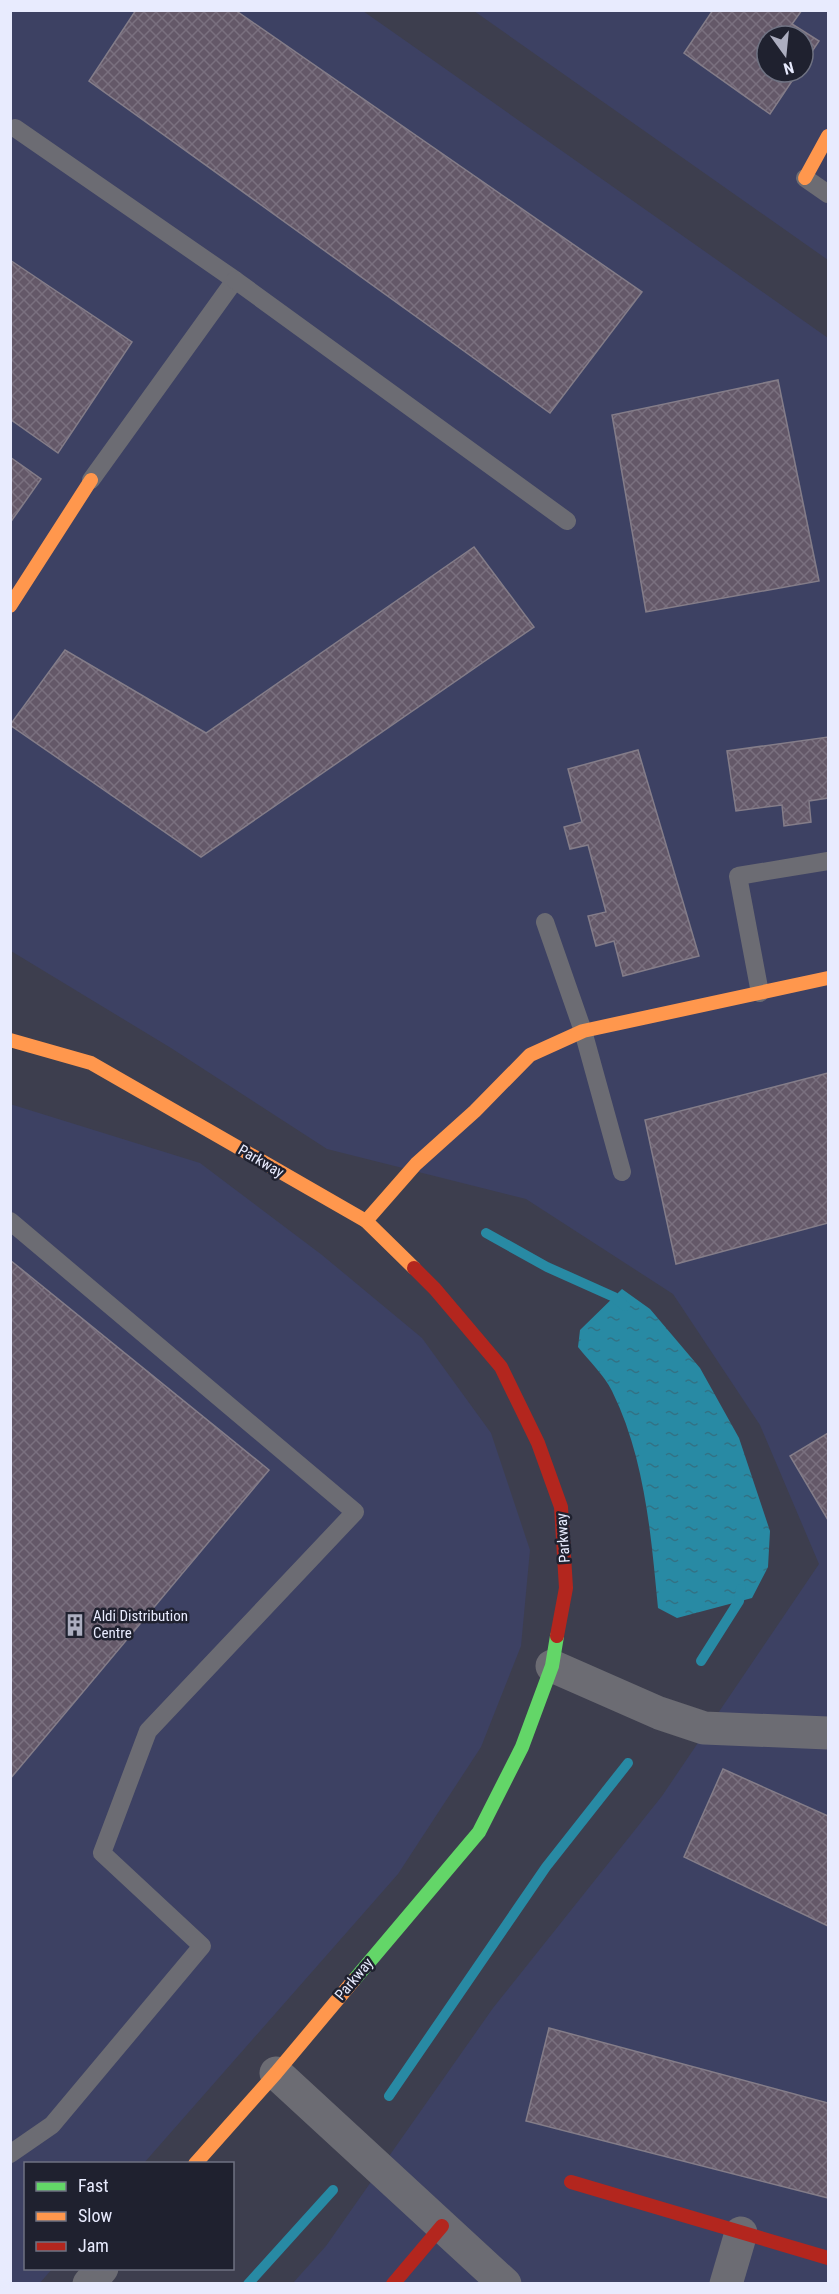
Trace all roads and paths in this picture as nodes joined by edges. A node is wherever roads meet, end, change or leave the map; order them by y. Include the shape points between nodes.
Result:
1 (15, 128) dead end
2 (828, 136) edge
3 (805, 178) joint
4 (828, 194) edge
5 (235, 280) junction
6 (91, 480) joint
7 (567, 521) dead end
8 (10, 606) edge
9 (828, 861) edge
10 (545, 922) dead end
11 (828, 978) edge
12 (760, 993) junction
13 (583, 1031) junction
14 (10, 1040) edge
15 (622, 1172) dead end
16 (10, 1221) edge
17 (366, 1221) junction
18 (552, 1666) junction
19 (828, 1733) edge
20 (276, 2073) junction
21 (10, 2154) edge
22 (196, 2162) edge
23 (571, 2182) dead end
24 (442, 2226) junction
25 (741, 2232) junction
26 (828, 2258) edge
27 (100, 2270) edge
28 (89, 2283) edge
29 (393, 2283) edge
30 (505, 2283) edge
31 (726, 2283) edge

1 - 5 lane
2 - 3 street
3 - 4 lane
5 - 6 lane
5 - 7 lane
6 - 8 street
9 - 12 lane via 738,876
10 - 13 lane
11 - 12 street
12 - 13 street
13 - 15 lane
13 - 17 street via 530,1054 416,1164
14 - 17 street, Parkway via 92,1063
16 - 21 lane via 355,1512 148,1731 102,1853 202,1946 52,2126
17 - 18 street, Parkway via 435,1289 501,1367 538,1443 561,1507 566,1588
18 - 19 street via 658,1713 704,1728
18 - 20 street, Parkway via 522,1747 479,1832
20 - 22 street, Parkway
20 - 24 street
23 - 25 street
24 - 29 street
24 - 30 street
25 - 26 street
25 - 31 street
27 - 28 street

